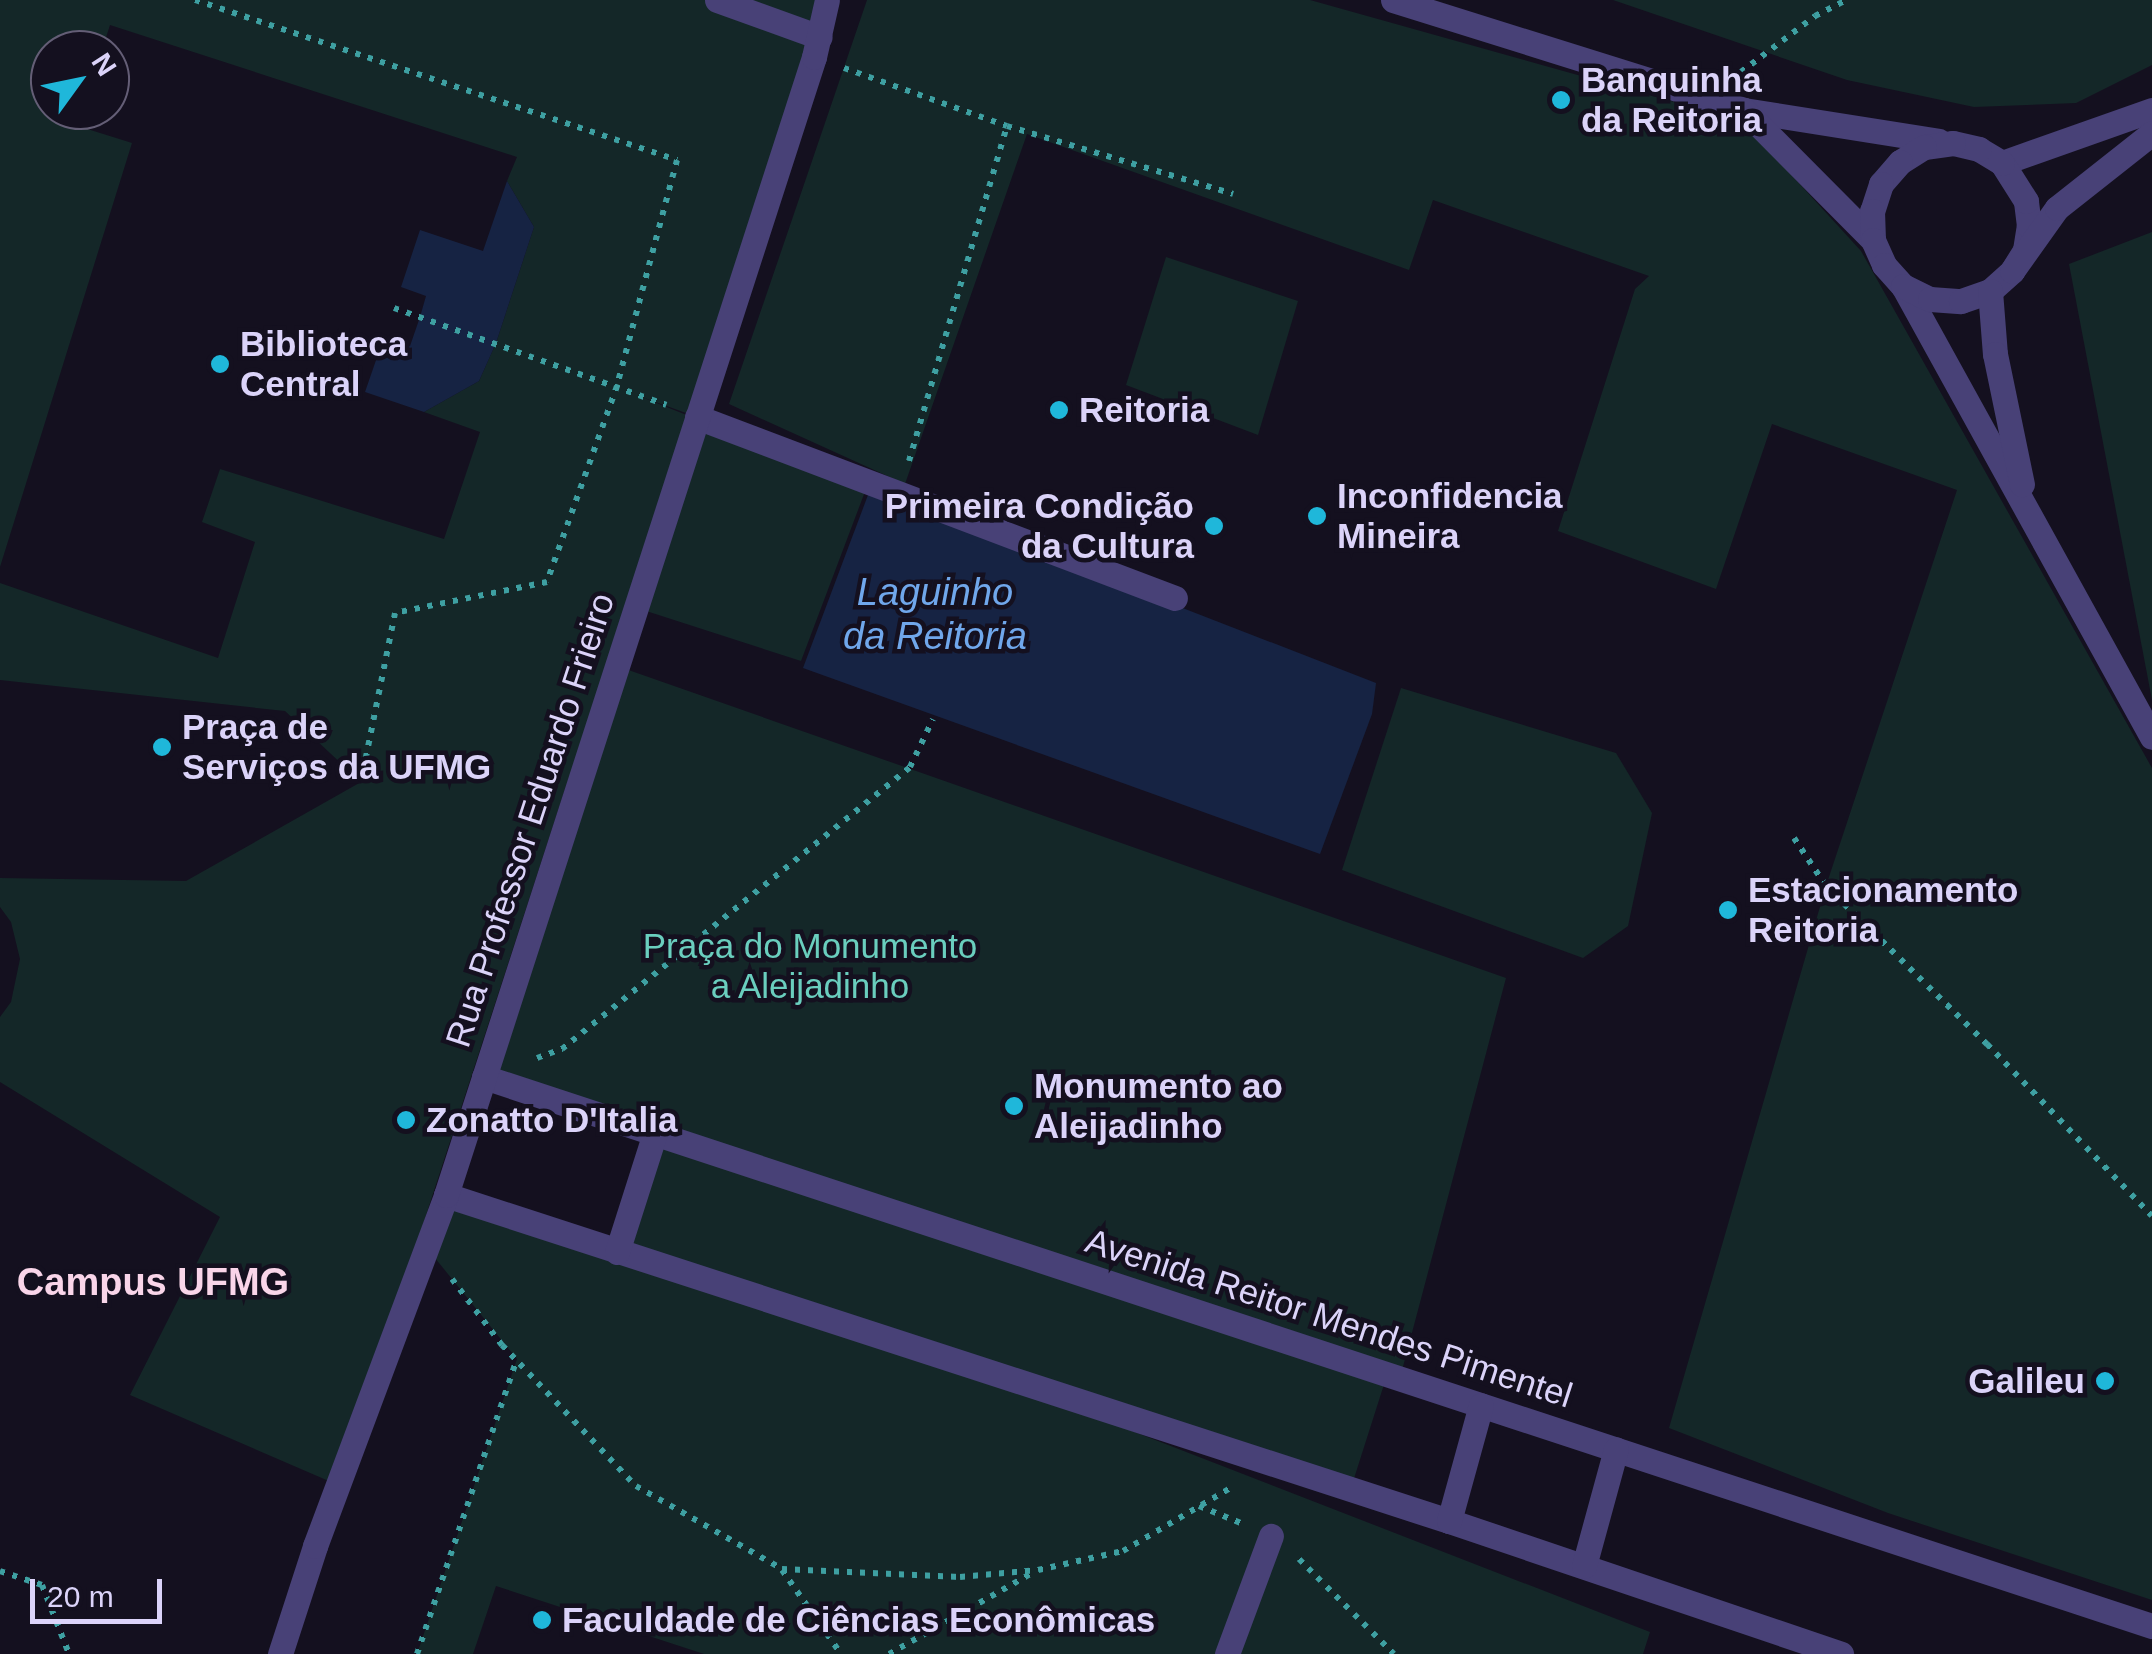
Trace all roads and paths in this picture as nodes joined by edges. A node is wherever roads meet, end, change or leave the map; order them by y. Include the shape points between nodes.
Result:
1 (195, 0) edge
2 (718, 0) edge
3 (827, 0) edge
4 (1393, 0) edge
5 (1847, 0) edge
6 (817, 47) junction
7 (1706, 99) junction
8 (1744, 110) junction
9 (2152, 110) edge
10 (1007, 126) junction
11 (2152, 133) edge
12 (1953, 143) junction
13 (2002, 163) junction
14 (1232, 194) dead end
15 (1873, 240) junction
16 (2012, 271) junction
17 (1903, 286) junction
18 (1990, 291) junction
19 (394, 308) dead end
20 (617, 386) junction
21 (697, 417) junction
22 (900, 491) junction
23 (2033, 522) junction
24 (1175, 598) dead end
25 (933, 720) dead end
26 (2152, 738) edge
27 (361, 782) dead end
28 (1794, 838) dead end
29 (484, 1077) junction
30 (656, 1133) junction
31 (446, 1195) junction
32 (2152, 1216) edge
33 (426, 1247) junction
34 (618, 1252) junction
35 (517, 1359) junction
36 (1481, 1405) junction
37 (1616, 1450) junction
38 (1272, 1467) junction
39 (1198, 1505) junction
40 (1449, 1521) junction
41 (1272, 1536) junction
42 (1584, 1566) junction
43 (782, 1569) junction
44 (1038, 1570) junction
45 (0, 1572) edge
46 (2152, 1626) edge
47 (69, 1654) edge
48 (280, 1654) edge
49 (417, 1654) edge
50 (840, 1654) edge
51 (890, 1654) edge
52 (1227, 1654) edge
53 (1394, 1654) edge
54 (1841, 1654) edge

1 - 20 path via 676,160
2 - 6 street
3 - 6 street, Rua Professor Eduardo Frieiro
4 - 7 street
5 - 7 path via 1815,16
6 - 10 path
6 - 21 street, Rua Professor Eduardo Frieiro
7 - 8 street
8 - 12 street
8 - 15 street
9 - 13 street
10 - 14 path
10 - 22 path
11 - 16 street via 2056,208
12 - 13 street
12 - 15 street via 1924,147 1881,184 1872,211
13 - 16 street via 2026,200 2029,226
15 - 17 street
16 - 18 street
17 - 18 street via 1930,299 1961,301
17 - 23 street
18 - 23 street via 1995,354
19 - 20 path
20 - 21 path
20 - 27 path via 547,582 395,613
21 - 22 street
21 - 29 street, Rua Professor Eduardo Frieiro
22 - 24 street
23 - 26 street
25 - 29 path via 910,766 562,1049
28 - 32 path via 1826,886
29 - 30 street, Avenida Reitor Mendes Pimentel
29 - 31 street, Rua Professor Eduardo Frieiro
30 - 34 street
30 - 36 street, Avenida Reitor Mendes Pimentel
31 - 33 street, Rua Professor Eduardo Frieiro
31 - 34 street
33 - 35 path
33 - 48 street, Rua Professor Eduardo Frieiro
34 - 38 street
35 - 43 path via 636,1486
35 - 49 path
36 - 37 street, Avenida Reitor Mendes Pimentel
36 - 40 street
37 - 42 street
37 - 46 street, Avenida Reitor Mendes Pimentel
38 - 39 path
38 - 40 street
39 - 41 path
39 - 44 path via 1123,1550
40 - 42 street
41 - 52 street
41 - 53 path
42 - 54 street
43 - 44 path via 960,1577
43 - 50 path
44 - 51 path
45 - 47 path via 42,1585

